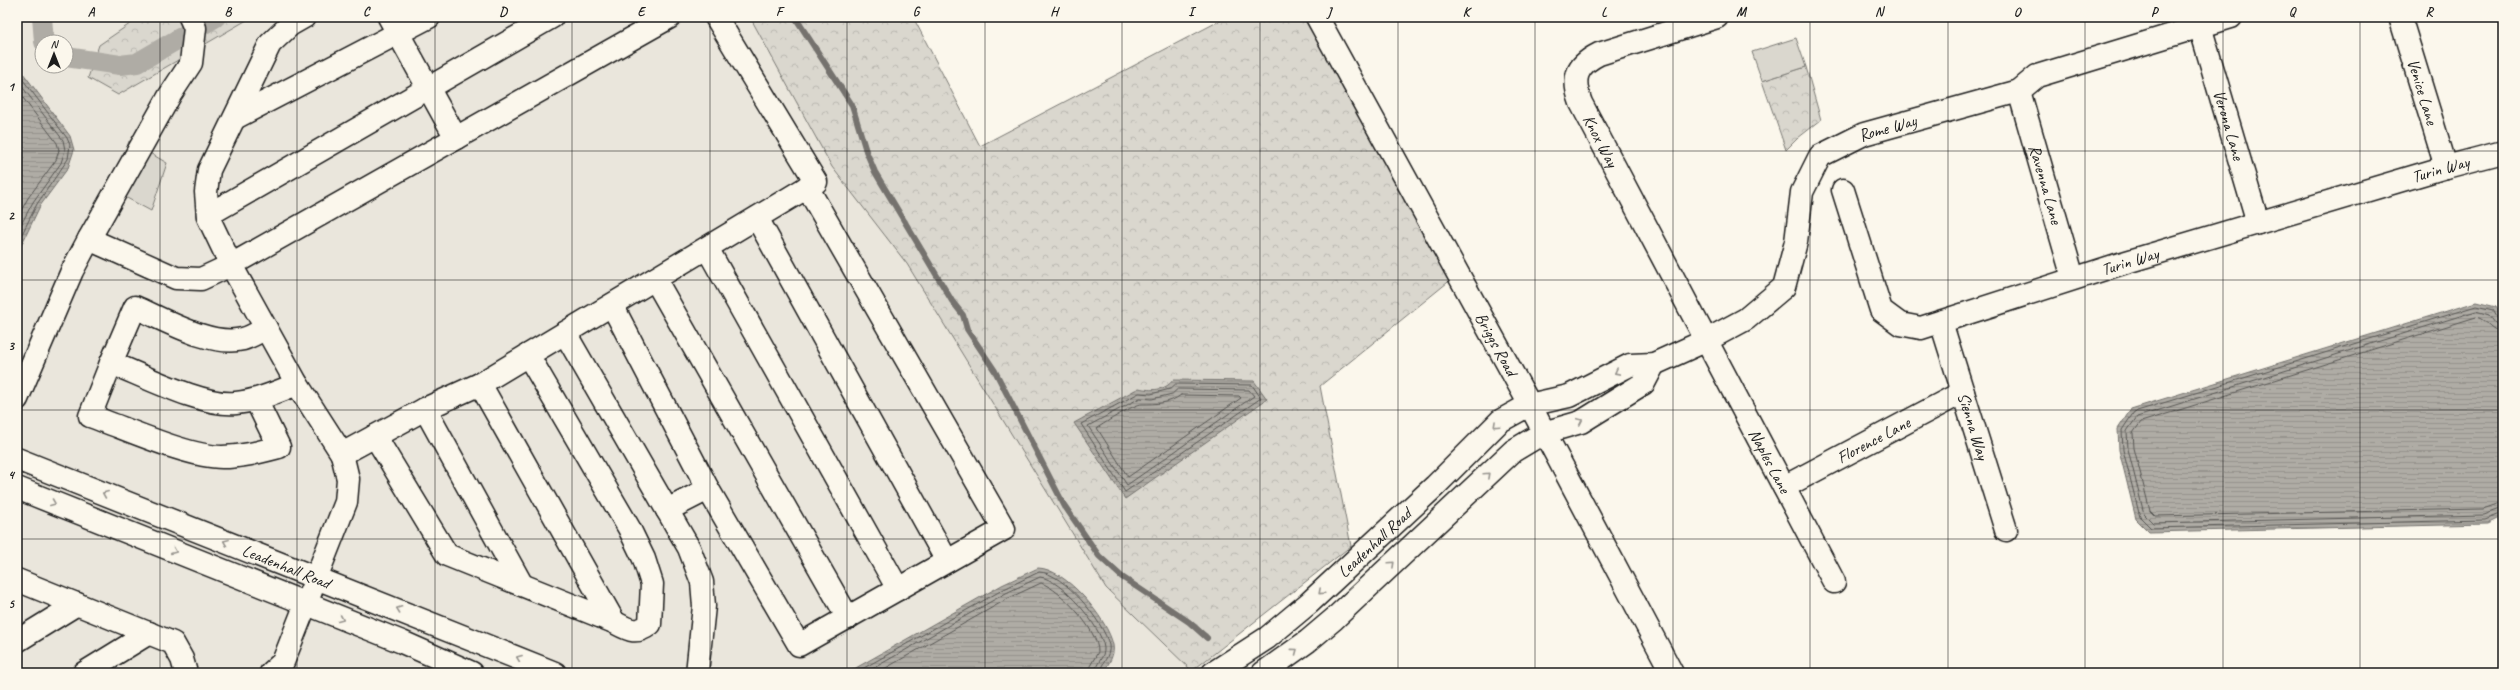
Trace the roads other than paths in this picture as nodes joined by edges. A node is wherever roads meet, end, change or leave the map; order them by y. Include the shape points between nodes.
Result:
1 (190, 17) edge
2 (304, 17) edge
3 (429, 17) edge
4 (552, 17) edge
5 (670, 17) edge
6 (716, 17) edge
7 (1317, 17) edge
8 (1717, 17) edge
9 (2231, 17) edge
10 (2400, 17) edge
11 (393, 26) edge
12 (2200, 26) junction
13 (429, 88) junction
14 (2019, 91) junction
15 (235, 118) junction
16 (456, 138) junction
17 (2503, 152) edge
18 (2446, 167) junction
19 (807, 187) junction
20 (1843, 190) dead end
21 (208, 215) junction
22 (757, 218) junction
23 (2258, 223) junction
24 (89, 239) junction
25 (707, 248) junction
26 (231, 265) junction
27 (2073, 278) junction
28 (655, 279) junction
29 (612, 305) junction
30 (1941, 322) junction
31 (266, 328) junction
32 (565, 333) junction
33 (1707, 340) junction
34 (528, 355) junction
35 (111, 363) junction
36 (1654, 364) junction
37 (297, 384) junction
38 (480, 384) junction
39 (1963, 392) junction
40 (17, 399) edge
41 (256, 400) junction
42 (1529, 405) junction
43 (425, 409) junction
44 (1543, 433) junction
45 (375, 436) junction
46 (342, 454) junction
47 (17, 459) edge
48 (1784, 487) junction
49 (17, 488) edge
50 (708, 489) junction
51 (667, 510) junction
52 (2006, 530) dead end
53 (947, 561) junction
54 (316, 577) junction
55 (17, 580) edge
56 (1834, 582) dead end
57 (522, 585) junction
58 (898, 589) junction
59 (77, 604) junction
60 (304, 605) junction
61 (848, 618) junction
62 (614, 622) junction
63 (149, 634) junction
64 (17, 640) edge
65 (84, 673) edge
66 (186, 673) edge
67 (271, 673) edge
68 (472, 673) edge
69 (555, 673) edge
70 (697, 673) edge
71 (1213, 673) edge
72 (1264, 673) edge
73 (1672, 673) edge

1 - 24 street via 195,28 191,63 170,94
2 - 15 street via 290,25 270,44
3 - 11 street
4 - 13 street
5 - 16 street
6 - 19 street via 816,182
7 - 42 street, Briggs Road
8 - 33 street, Knox Way via 1586,60 1578,72 1576,88 1581,103
9 - 12 street, Rome Way
10 - 18 street, Venice Lane
11 - 13 street
11 - 15 street
12 - 14 street, Rome Way via 2037,76
12 - 23 street, Verona Lane
13 - 16 street
13 - 21 street
14 - 27 street, Ravenna Lane
14 - 33 street, Rome Way via 1864,134 1820,156 1802,192 1796,242 1784,288 1746,319
15 - 21 street via 209,170 206,192
16 - 26 street
17 - 18 street, Turin Way
18 - 23 street, Turin Way
19 - 22 street
19 - 53 street via 1004,529
20 - 30 street, Turin Way via 1881,310 1900,324 1921,328
21 - 26 street
22 - 25 street
22 - 53 street
23 - 27 street, Turin Way
24 - 26 street via 176,278 201,279
24 - 40 street via 72,271
25 - 28 street
25 - 58 street
26 - 31 street
27 - 30 street, Turin Way
28 - 29 street
28 - 61 street
29 - 32 street
29 - 50 street
30 - 39 street, Sienna Way
31 - 35 street via 244,339 226,341 207,337 135,308
31 - 37 street
32 - 34 street
32 - 51 street
33 - 36 street, Rome Way
33 - 48 street, Naples Lane
34 - 38 street
34 - 62 street via 629,528 644,559 652,584 650,624 641,631 631,632
35 - 41 street via 208,401 234,404
35 - 41 street via 90,416 197,454 221,457 248,456 279,447
36 -> 42 street, Leadenhall Road via 1630,365 1569,396
44 -> 36 street, Leadenhall Road via 1581,422 1644,384
37 - 41 street
37 - 46 street
38 - 43 street
38 - 62 street
39 - 48 street, Florence Lane
39 - 52 street, Sienna Way
42 - 44 street, Briggs Road
42 -> 71 street, Leadenhall Road via 1500,420 1435,486 1309,603 1266,638
43 - 45 street
43 - 57 street
72 -> 44 street, Leadenhall Road via 1334,619 1513,451
44 - 73 street, Briggs Road
45 - 46 street
45 - 57 street via 447,554
46 - 54 street via 348,478 346,502
54 -> 47 street, Leadenhall Road
48 - 56 street, Naples Lane
49 -> 60 street, Leadenhall Road
50 - 51 street
50 - 61 street via 799,645
51 - 70 street via 689,548 702,582 704,606
53 - 58 street
54 - 60 street
69 -> 54 street, Leadenhall Road
55 - 59 street
57 - 62 street
58 - 61 street
59 - 63 street
59 - 64 street
60 - 67 street via 283,662
60 -> 68 street, Leadenhall Road via 402,642
63 - 65 street
63 - 66 street via 173,643

